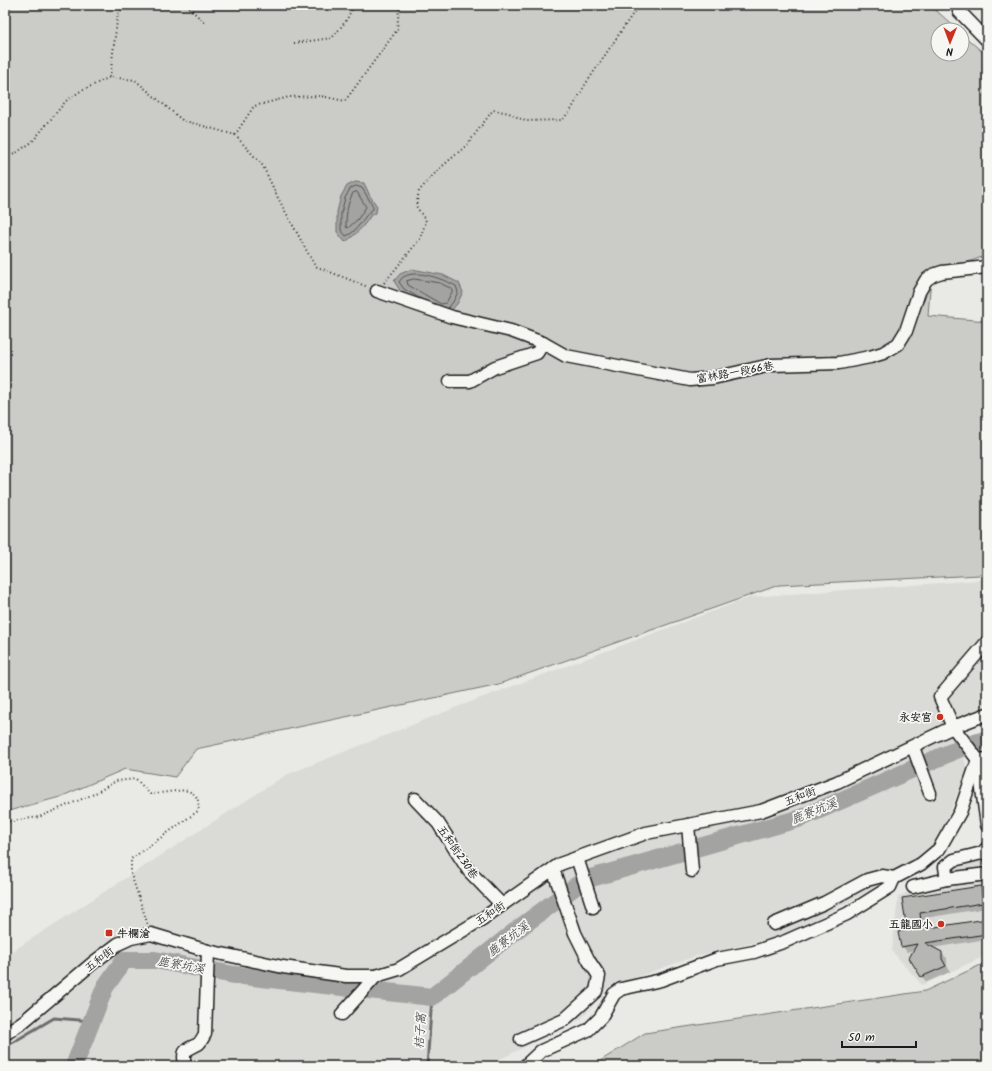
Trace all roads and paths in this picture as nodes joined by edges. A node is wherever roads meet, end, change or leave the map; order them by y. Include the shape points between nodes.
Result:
1 (126, 5) edge
2 (186, 5) edge
3 (354, 5) edge
4 (398, 5) edge
5 (636, 5) edge
6 (962, 5) edge
7 (206, 24) dead end
8 (987, 40) edge
9 (294, 43) dead end
10 (110, 77) junction
11 (235, 135) junction
12 (5, 155) edge
13 (987, 267) edge
14 (377, 291) junction
15 (543, 343) junction
16 (450, 381) dead end
17 (987, 642) edge
18 (987, 714) edge
19 (953, 727) junction
20 (913, 746) junction
21 (983, 759) edge
22 (930, 793) dead end
23 (415, 799) dead end
24 (5, 822) edge
25 (688, 825) junction
26 (987, 825) edge
27 (987, 848) edge
28 (576, 858) junction
29 (553, 870) junction
30 (692, 871) dead end
31 (987, 874) edge
32 (894, 878) junction
33 (947, 879) junction
34 (914, 887) dead end
35 (502, 905) junction
36 (593, 907) dead end
37 (774, 924) dead end
38 (151, 934) junction
39 (208, 951) junction
40 (376, 976) junction
41 (342, 1014) dead end
42 (5, 1034) edge
43 (521, 1039) dead end
44 (185, 1066) edge
45 (525, 1066) edge

1 - 10 path via 118,13
2 - 7 path
3 - 9 path via 346,21 332,38
4 - 11 path via 397,30 344,101 321,96 289,96 254,106
5 - 14 path via 636,9 562,120 525,121 510,113 493,110 467,145 438,170 419,191 416,206 426,221 420,239
6 - 8 street via 959,11
10 - 11 path via 135,80 182,120
10 - 12 path via 66,101 32,142 16,153
11 - 14 path via 263,166 315,266
13 - 15 street, 富林路一段66巷 via 942,272 930,277 919,292 906,331 898,344 883,353 839,363 771,365 713,378 690,380 566,356
14 - 15 street, 富林路一段66巷 via 452,317 511,331
15 - 16 street via 537,353 495,367 470,381
17 - 19 street via 940,697
18 - 19 street, 五和街
19 - 20 street, 五和街
19 - 21 street
20 - 22 street
20 - 25 street, 五和街 via 837,782 761,811
21 - 26 street
21 - 32 street via 960,812 939,849 921,864
23 - 35 street, 五和街230巷 via 438,823 469,871
24 - 38 path via 38,817 94,794 116,781 136,779 150,794 188,791 196,796 200,804 198,811 131,859 131,874
25 - 28 street, 五和街 via 646,834
25 - 30 street
27 - 33 street via 982,853 954,860 946,867
28 - 29 street, 五和街 via 560,864
28 - 36 street
29 - 35 street, 五和街
29 - 43 street via 575,933 599,976 596,991 564,1020
31 - 33 street
32 - 37 street via 882,876 867,880 824,903
32 - 45 street via 890,887 847,914 786,941 754,952 717,959 661,980 621,989 614,994 601,1017 588,1030 541,1051
33 - 34 street
35 - 40 street, 五和街 via 398,969
38 - 39 street, 五和街
38 - 42 street, 五和街 via 118,944 24,1022
39 - 40 street, 五和街 via 282,967 346,976
39 - 44 street via 205,1034 199,1043 187,1048 184,1053
40 - 41 street

